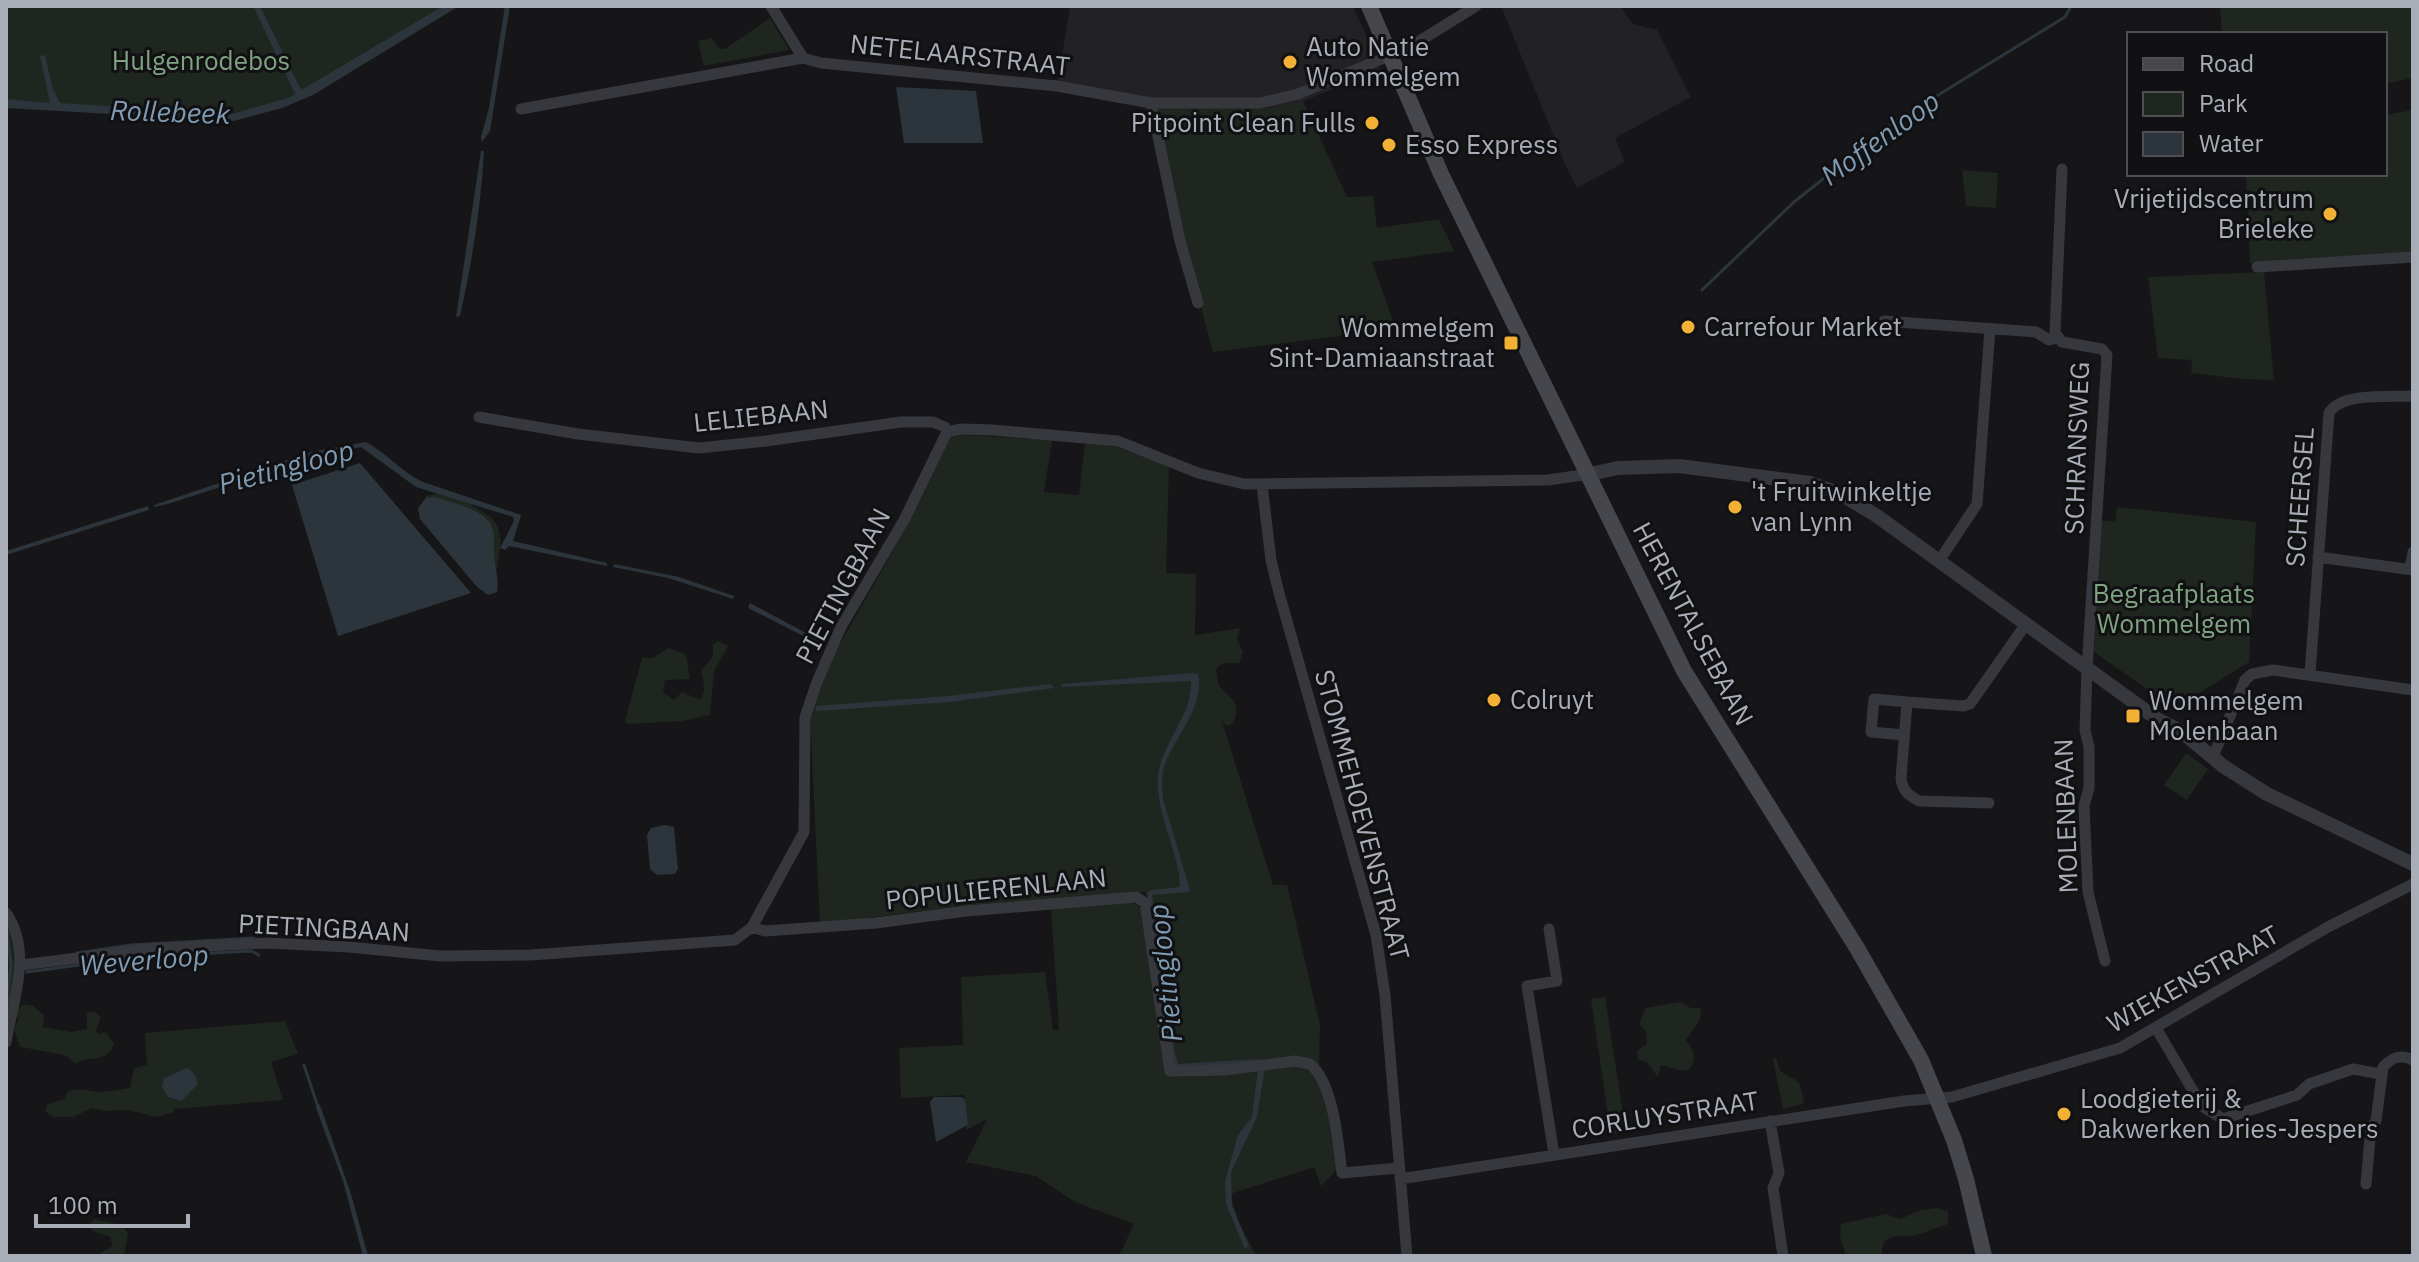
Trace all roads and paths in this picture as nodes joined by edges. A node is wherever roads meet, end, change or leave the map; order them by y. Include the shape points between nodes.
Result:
1 (771, 6) edge
2 (1369, 6) edge
3 (1476, 6) edge
4 (1390, 55) junction
5 (803, 58) junction
6 (1151, 103) junction
7 (521, 109) dead end
8 (2062, 169) dead end
9 (2413, 257) edge
10 (2257, 267) dead end
11 (1198, 303) dead end
12 (1884, 321) dead end
13 (1990, 329) junction
14 (2057, 338) junction
15 (2413, 396) edge
16 (479, 417) dead end
17 (947, 432) junction
18 (1590, 474) junction
19 (1262, 485) junction
20 (2413, 552) edge
21 (2318, 557) junction
22 (1939, 561) junction
23 (2412, 569) edge
24 (2026, 624) junction
25 (2087, 669) junction
26 (2310, 674) junction
27 (2413, 690) edge
28 (1907, 702) junction
29 (1904, 735) junction
30 (2213, 757) junction
31 (1989, 803) dead end
32 (2413, 864) edge
33 (2413, 884) edge
34 (6, 913) edge
35 (752, 927) junction
36 (1549, 929) dead end
37 (2105, 961) dead end
38 (22, 965) junction
39 (2156, 1028) junction
40 (6, 1042) edge
41 (2413, 1060) edge
42 (2380, 1074) junction
43 (1937, 1097) junction
44 (1770, 1121) junction
45 (1554, 1154) junction
46 (1400, 1174) junction
47 (2366, 1184) dead end
48 (1407, 1256) edge
49 (1783, 1256) edge
50 (1984, 1256) edge

1 - 5 street
2 - 4 main road, HERENTALSEBAAN
3 - 4 street, NETELAARSTRAAT
4 - 6 street, NETELAARSTRAAT via 1278,101
4 - 18 main road, HERENTALSEBAAN via 1441,174
5 - 6 street, NETELAARSTRAAT via 1057,86
5 - 7 street, NETELAARSTRAAT
6 - 11 street
8 - 14 street, SCHRANSWEG
9 - 10 street
12 - 13 street
13 - 14 street
13 - 22 street via 1977,504
14 - 25 street, SCHRANSWEG via 2102,349 2107,355
15 - 21 street, SCHEERSEL via 2345,400 2333,406
16 - 17 street, LELIEBAAN via 699,448 901,422 933,422
17 - 19 street via 993,430 1118,441 1210,477
17 - 35 street, PIETINGBAAN via 904,520 841,627 809,702 804,724 804,832
18 - 19 street via 1548,480
18 - 22 street via 1679,466 1810,483 1862,506
18 - 43 main road, HERENTALSEBAAN via 1684,671 1895,1010
19 - 46 street, STOMMEHOEVENSTRAAT via 1279,593 1376,935
20 - 23 street
21 - 23 street
21 - 26 street, SCHEERSEL
22 - 24 street
24 - 25 street
24 - 28 street via 1970,704
25 - 30 street
25 - 37 street, MOLENBAAN via 2085,864
26 - 27 street
26 - 30 street via 2252,674 2240,690
28 - 29 street
28 - 29 street via 1874,699 1871,732
29 - 31 street via 1901,779 1910,796 1919,801
30 - 32 street via 2267,794
33 - 39 street, WIEKENSTRAAT via 2328,927
34 - 38 street via 16,931
35 - 38 street, PIETINGBAAN via 735,940 718,943 531,955 440,956 267,943 148,949
35 - 46 street, POPULIERENLAAN via 765,931 876,923 1136,897 1145,903 1170,1071 1310,1064 1334,1118 1342,1173
36 - 45 street via 1557,981 1527,986
38 - 40 street
39 - 42 street via 2202,1106 2223,1119 2297,1095 2309,1084 2353,1069
39 - 43 street, WIEKENSTRAAT via 2120,1048
41 - 42 street via 2404,1056 2388,1061
42 - 47 street
43 - 44 street, CORLUYSTRAAT
43 - 50 main road, HERENTALSEBAAN via 1966,1179
44 - 45 street, CORLUYSTRAAT
44 - 49 street
45 - 46 street, CORLUYSTRAAT
46 - 48 street, STOMMEHOEVENSTRAAT

